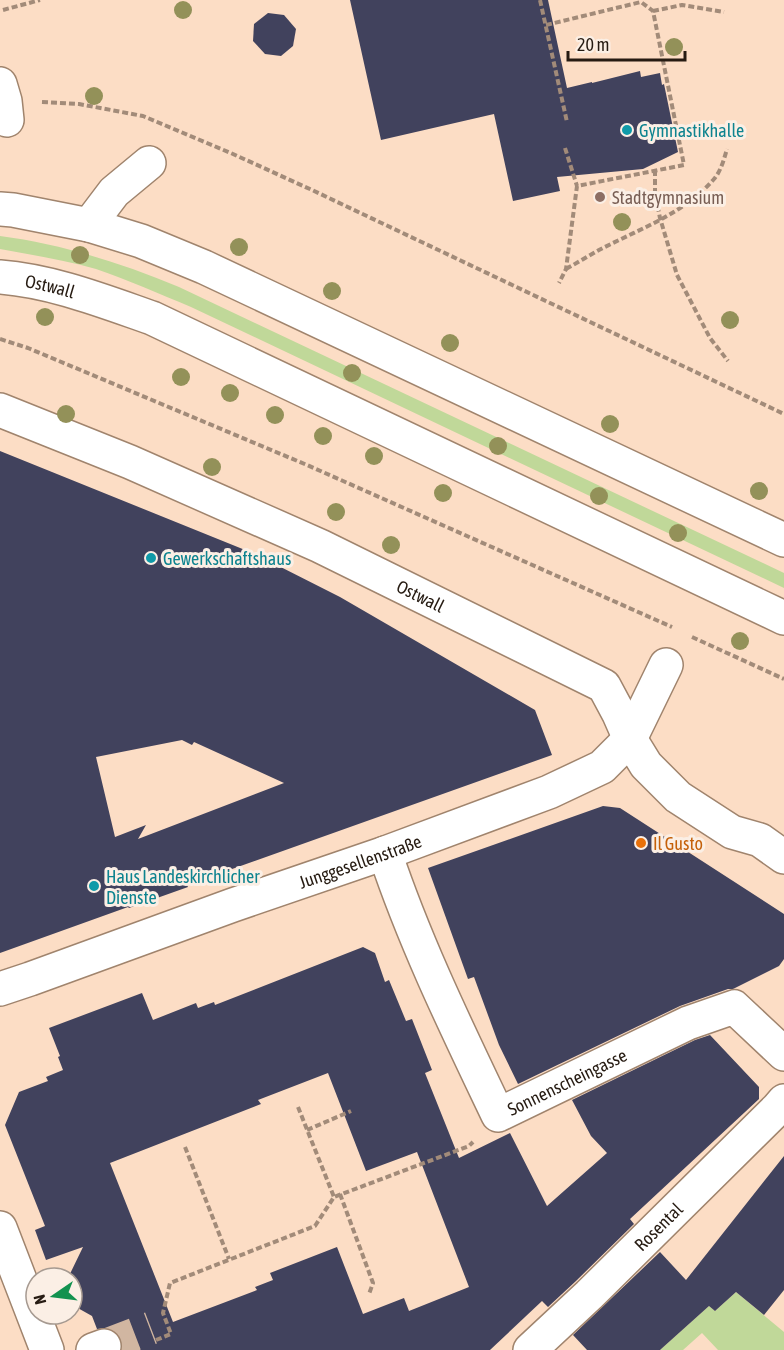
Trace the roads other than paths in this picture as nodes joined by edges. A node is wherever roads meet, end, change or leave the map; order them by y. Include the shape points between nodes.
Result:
1 (149, 163) dead end
2 (0, 209) edge
3 (89, 225) junction
4 (0, 277) edge
5 (0, 410) edge
6 (784, 540) edge
7 (784, 618) edge
8 (666, 665) dead end
9 (630, 739) junction
10 (386, 853) junction
11 (784, 856) edge
12 (0, 989) edge
13 (784, 1054) edge
14 (784, 1101) edge
15 (0, 1228) edge
16 (47, 1350) edge
17 (530, 1350) edge

1 - 3 street via 114,192
2 - 3 street
3 - 6 street via 204,267
4 - 7 street, Ostwall via 80,293 152,318
5 - 9 street, Ostwall via 320,546 604,686
8 - 9 street, Junggesellenstraße
9 - 10 street, Junggesellenstraße via 602,767 549,792
9 - 11 street, Ostwall via 646,765 732,832 748,830
10 - 12 street, Junggesellenstraße
10 - 13 street, Sonnenscheingasse via 434,976 498,1115 688,1023 734,1007
14 - 17 street, Rosental
15 - 16 street

